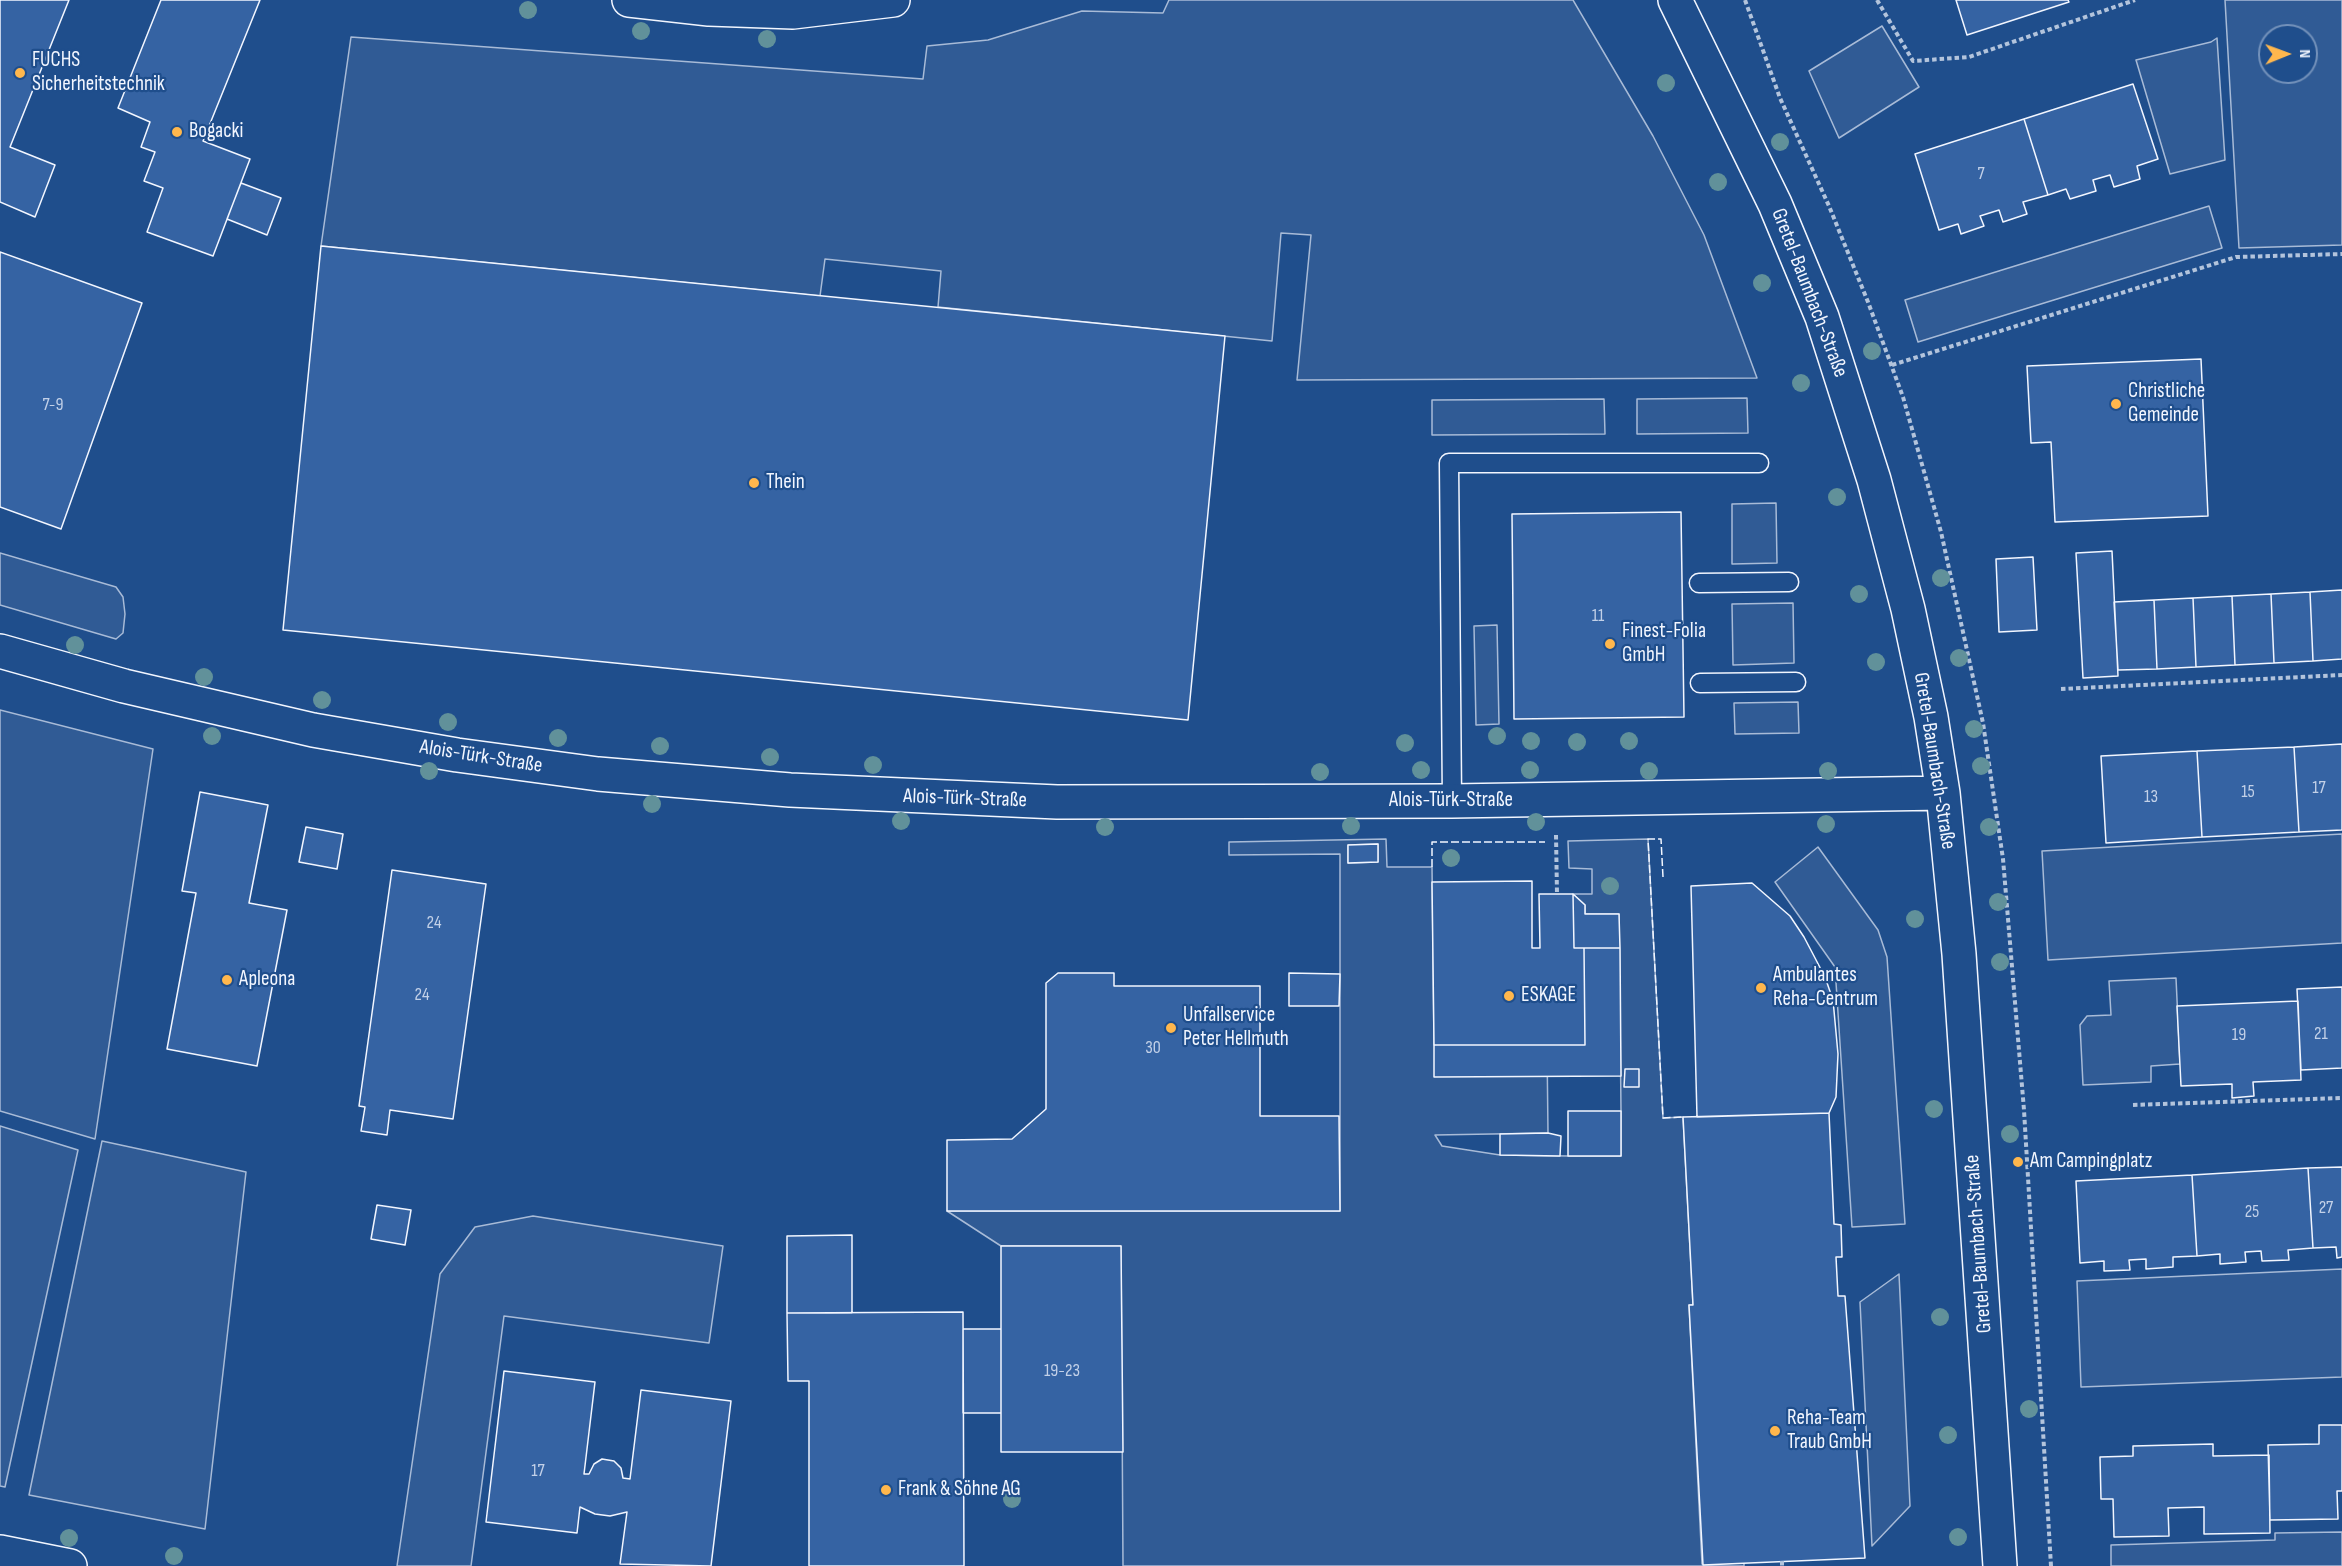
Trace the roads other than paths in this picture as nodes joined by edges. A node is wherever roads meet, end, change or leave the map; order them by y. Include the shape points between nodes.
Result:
1 (629, 0) edge
2 (893, 0) edge
3 (1675, 0) edge
4 (764, 5) edge
5 (1759, 463) dead end
6 (1789, 582) dead end
7 (1699, 583) dead end
8 (0, 651) edge
9 (1797, 682) dead end
10 (1700, 684) dead end
11 (1943, 793) junction
12 (1452, 801) junction
13 (0, 1552) edge
14 (70, 1566) edge
15 (2000, 1566) edge

1 - 4 street via 709,9
2 - 4 street via 793,12
3 - 11 street, Gretel-Baumbach-Straße via 1775,204 1822,316 1875,480 1908,609
5 - 12 lane via 1449,463
6 - 7 lane
8 - 12 street, Alois-Türk-Straße via 124,686 313,730 598,774 790,790 1057,802
9 - 10 lane
11 - 12 street, Alois-Türk-Straße
11 - 15 street, Gretel-Baumbach-Straße via 1959,954
13 - 14 street

